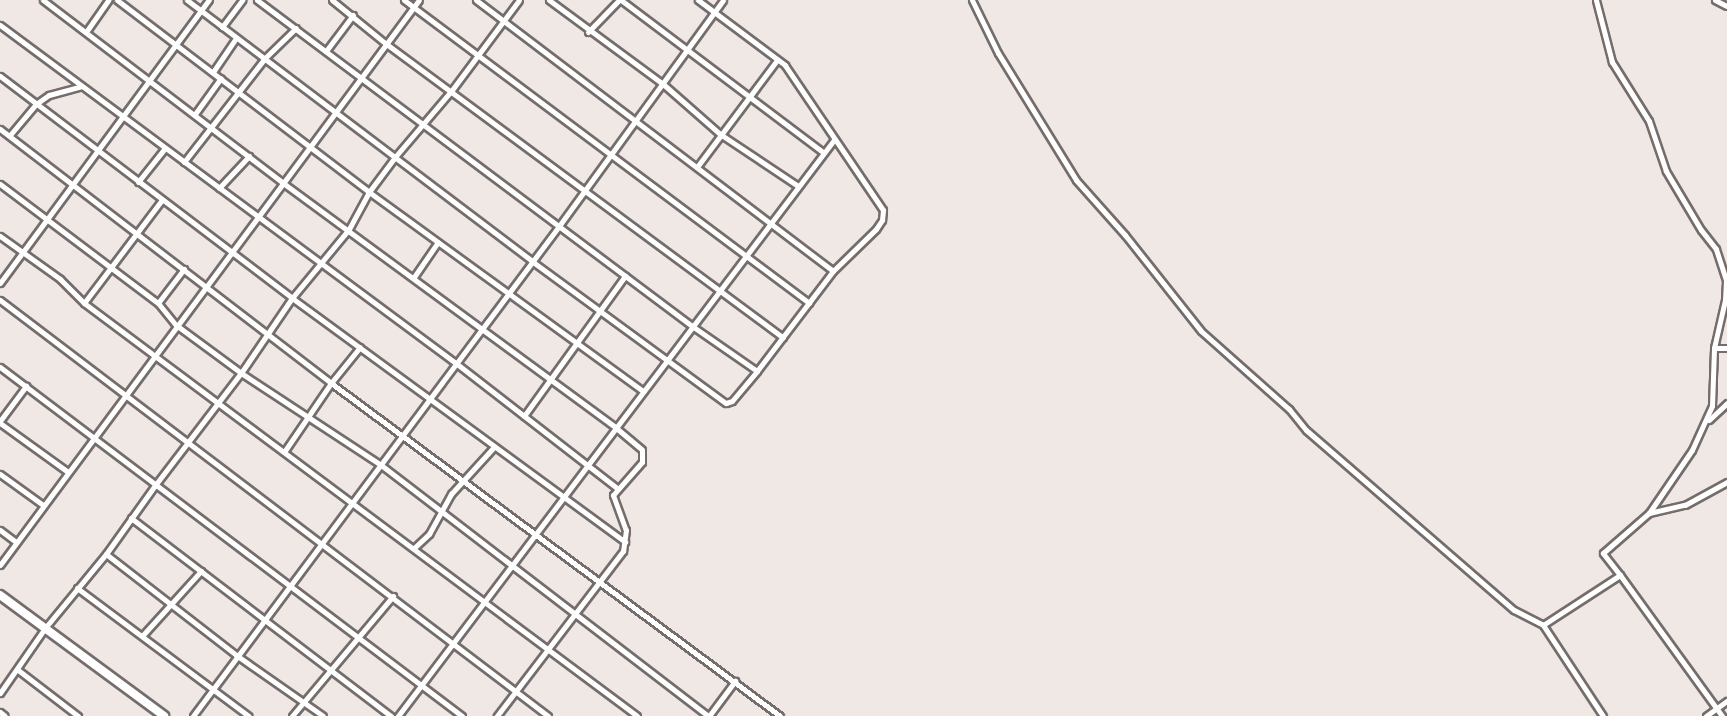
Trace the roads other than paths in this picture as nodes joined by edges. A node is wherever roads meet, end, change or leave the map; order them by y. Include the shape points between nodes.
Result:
1 (43, 0) edge
2 (108, 0) edge
3 (117, 0) edge
4 (187, 0) edge
5 (209, 0) edge
6 (242, 0) edge
7 (257, 0) edge
8 (332, 0) edge
9 (404, 0) edge
10 (419, 0) edge
11 (476, 0) edge
12 (519, 0) edge
13 (548, 0) edge
14 (620, 0) edge
15 (698, 0) edge
16 (723, 0) edge
17 (972, 0) edge
18 (1595, 0) edge
19 (1715, 0) edge
20 (1727, 6) edge
21 (414, 7) junction
22 (201, 11) junction
23 (715, 12) junction
24 (353, 15) junction
25 (504, 21) junction
26 (0, 24) edge
27 (222, 27) junction
28 (296, 28) junction
29 (86, 32) junction
30 (588, 32) junction
31 (236, 37) junction
32 (385, 43) junction
33 (175, 44) junction
34 (688, 50) junction
35 (327, 51) junction
36 (478, 55) junction
37 (265, 58) junction
38 (777, 60) junction
39 (213, 72) junction
40 (0, 76) edge
41 (222, 78) junction
42 (361, 78) junction
43 (150, 80) junction
44 (663, 83) junction
45 (82, 86) junction
46 (452, 90) junction
47 (240, 93) junction
48 (749, 95) junction
49 (36, 104) junction
50 (335, 112) junction
51 (195, 114) junction
52 (124, 117) junction
53 (636, 120) junction
54 (421, 124) junction
55 (211, 125) junction
56 (0, 129) edge
57 (720, 134) junction
58 (10, 135) junction
59 (834, 140) junction
60 (311, 146) junction
61 (165, 148) junction
62 (99, 152) junction
63 (823, 152) junction
64 (610, 155) junction
65 (249, 156) junction
66 (395, 157) junction
67 (184, 162) junction
68 (697, 167) junction
69 (138, 182) junction
70 (283, 183) junction
71 (0, 184) edge
72 (75, 185) junction
73 (798, 186) junction
74 (219, 188) junction
75 (586, 190) junction
76 (369, 192) junction
77 (162, 200) junction
78 (257, 217) junction
79 (47, 219) junction
80 (770, 222) junction
81 (559, 226) junction
82 (348, 229) junction
83 (136, 234) junction
84 (0, 236) edge
85 (438, 242) junction
86 (231, 251) junction
87 (22, 252) junction
88 (745, 255) junction
89 (320, 262) junction
90 (533, 262) junction
91 (111, 268) junction
92 (184, 269) junction
93 (833, 271) junction
94 (625, 276) junction
95 (414, 277) junction
96 (0, 283) edge
97 (206, 285) junction
98 (720, 289) junction
99 (508, 295) junction
100 (292, 298) junction
101 (0, 300) edge
102 (85, 303) junction
103 (158, 303) junction
104 (809, 303) junction
105 (599, 311) junction
106 (176, 325) junction
107 (692, 326) junction
108 (483, 329) junction
109 (271, 333) junction
110 (783, 337) junction
111 (575, 343) junction
112 (360, 347) junction
113 (1714, 348) junction
114 (1727, 348) edge
115 (154, 355) junction
116 (666, 360) junction
117 (457, 364) junction
118 (0, 367) edge
119 (757, 371) junction
120 (241, 373) junction
121 (550, 379) junction
122 (331, 383) junction
123 (26, 386) junction
124 (643, 391) junction
125 (124, 395) junction
126 (430, 399) junction
127 (1727, 403) edge
128 (218, 404) junction
129 (524, 416) junction
130 (307, 417) junction
131 (1707, 421) junction
132 (0, 422) edge
133 (615, 427) junction
134 (94, 435) junction
135 (404, 435) junction
136 (189, 443) junction
137 (493, 448) junction
138 (284, 452) junction
139 (588, 464) junction
140 (381, 466) junction
141 (68, 472) junction
142 (0, 474) edge
143 (466, 481) junction
144 (1727, 482) edge
145 (156, 484) junction
146 (618, 489) junction
147 (562, 498) junction
148 (353, 503) junction
149 (43, 505) junction
150 (442, 511) junction
151 (1649, 513) junction
152 (131, 519) junction
153 (0, 530) edge
154 (536, 533) junction
155 (16, 542) junction
156 (625, 542) junction
157 (323, 543) junction
158 (414, 548) junction
159 (106, 554) junction
160 (0, 565) edge
161 (510, 567) junction
162 (201, 571) junction
163 (1620, 575) junction
164 (601, 582) junction
165 (291, 586) junction
166 (77, 589) junction
167 (0, 595) edge
168 (393, 596) junction
169 (485, 601) junction
170 (171, 603) junction
171 (576, 616) junction
172 (265, 621) junction
173 (1543, 625) junction
174 (45, 628) junction
175 (142, 636) junction
176 (360, 638) junction
177 (454, 642) junction
178 (549, 650) junction
179 (236, 655) junction
180 (18, 670) junction
181 (330, 670) junction
182 (735, 681) junction
183 (421, 685) junction
184 (210, 689) junction
185 (515, 691) junction
186 (0, 693) edge
187 (302, 701) junction
188 (1727, 701) edge
189 (1717, 708) junction
190 (0, 712) edge
191 (5, 716) edge
192 (78, 716) edge
193 (164, 716) edge
194 (193, 716) edge
195 (248, 716) edge
196 (292, 716) edge
197 (323, 716) edge
198 (391, 716) edge
199 (398, 716) edge
200 (462, 716) edge
201 (498, 716) edge
202 (548, 716) edge
203 (638, 716) edge
204 (708, 716) edge
205 (780, 716) edge
206 (1604, 716) edge
207 (1706, 716) edge
208 (1722, 716) edge

1 - 29 street
2 - 29 street
3 - 33 street
4 - 22 street
5 - 22 street
6 - 27 street
7 - 28 street
8 - 24 street
9 - 21 street
10 - 21 street
11 - 25 street
12 - 25 street
13 - 30 street
14 - 30 street
14 - 34 street
15 - 23 street
16 - 23 street
17 - 173 street via 998,53 1076,180 1200,331 1289,409 1306,430 1514,610
18 - 113 street via 1612,62 1648,121 1666,171 1722,263 1726,300
19 - 20 street
21 - 32 street
21 - 36 street
22 - 27 street
22 - 33 street
23 - 34 street
23 - 38 street
24 - 32 street
24 - 35 street
25 - 36 street
25 - 53 street
26 - 45 street
27 - 31 street
28 - 35 street
28 - 37 street
29 - 43 street
30 - 44 street
31 - 37 street
31 - 39 street
32 - 42 street
32 - 46 street
33 - 39 street
33 - 43 street
34 - 44 street
34 - 48 street
35 - 42 street
36 - 46 street
36 - 64 street
37 - 47 street
37 - 50 street
38 - 48 street
38 - 59 street via 800,85
39 - 41 street
40 - 49 street
41 - 47 street
41 - 51 street
42 - 50 street
42 - 54 street
43 - 51 street
43 - 52 street
44 - 53 street
44 - 57 street
45 - 49 street via 49,95
45 - 52 street
46 - 54 street
46 - 75 street
47 - 55 street
47 - 60 street
48 - 57 street
48 - 63 street
49 - 58 street
49 - 62 street
50 - 60 street
50 - 66 street
51 - 55 street
52 - 61 street
52 - 62 street
53 - 64 street
53 - 68 street
54 - 66 street
54 - 81 street
55 - 65 street
55 - 67 street
56 - 58 street
57 - 68 street
57 - 73 street
58 - 72 street
59 - 63 street
59 - 93 street via 883,210 876,229
60 - 70 street
60 - 76 street
61 - 67 street
61 - 69 street
62 - 69 street
62 - 72 street
63 - 73 street
64 - 75 street
64 - 88 street
65 - 70 street
65 - 74 street
66 - 76 street
66 - 90 street
67 - 74 street
68 - 80 street
69 - 77 street
70 - 78 street
70 - 82 street
71 - 79 street
72 - 79 street
72 - 83 street
73 - 80 street
74 - 78 street
75 - 81 street
75 - 98 street
76 - 82 street
76 - 85 street
77 - 83 street
77 - 86 street
78 - 86 street
78 - 89 street
79 - 87 street
79 - 91 street
80 - 88 street
80 - 93 street
81 - 90 street
81 - 94 street
82 - 89 street
82 - 95 street
83 - 91 street
83 - 92 street
84 - 87 street
85 - 95 street
85 - 99 street
86 - 97 street
86 - 100 street
87 - 96 street
87 - 102 street
88 - 98 street
88 - 104 street
89 - 100 street
89 - 117 street
90 - 99 street
90 - 105 street
91 - 102 street
91 - 103 street
92 - 97 street
92 - 103 street
93 - 104 street
94 - 105 street
94 - 107 street
95 - 108 street
97 - 106 street
97 - 109 street
98 - 107 street
98 - 110 street
99 - 108 street
99 - 111 street
100 - 109 street
100 - 112 street
101 - 125 street
102 - 115 street
103 - 106 street
104 - 110 street
105 - 111 street
105 - 116 street
106 - 115 street
106 - 120 street
107 - 116 street
107 - 119 street
108 - 117 street
108 - 121 street
109 - 120 street
109 - 122 street
110 - 119 street
111 - 121 street
111 - 124 street
112 - 122 street
112 - 126 street
113 - 114 street
113 - 131 street via 1712,406
115 - 125 street
115 - 128 street
116 - 119 street via 726,403
116 - 124 street
117 - 126 street
117 - 129 street
118 - 123 street
120 - 128 street
120 - 130 street
121 - 129 street
121 - 133 street
122 - 130 street
122 - 135 street
123 - 132 street
123 - 134 street
124 - 133 street
125 - 134 street
125 - 136 street
126 - 135 street
126 - 137 street
127 - 131 street
128 - 136 street
128 - 138 street
129 - 139 street
130 - 138 street
130 - 140 street
131 - 151 street
132 - 141 street
133 - 139 street
133 - 146 street via 643,456
134 - 141 street
134 - 145 street
135 - 140 street
135 - 143 street
136 - 145 street
136 - 157 street
137 - 143 street
137 - 147 street
138 - 148 street
139 - 146 street
139 - 147 street
140 - 148 street
140 - 150 street
141 - 149 street
142 - 149 street
143 - 150 street via 451,494
143 - 154 street
144 - 151 street via 1685,506
145 - 152 street
145 - 165 street
146 - 156 street via 613,498 626,530
147 - 154 street
147 - 156 street
148 - 157 street
148 - 158 street
149 - 155 street
150 - 158 street via 429,534
150 - 161 street
151 - 163 street via 1603,553
152 - 159 street
152 - 162 street
153 - 155 street
154 - 161 street
154 - 164 street
155 - 160 street
156 - 164 street
157 - 165 street
157 - 168 street
158 - 169 street
159 - 166 street
159 - 170 street
161 - 169 street
161 - 171 street
162 - 170 street
162 - 172 street
163 - 173 street
163 - 189 street
164 - 171 street
164 - 182 street
165 - 172 street
165 - 176 street
166 - 174 street
166 - 175 street
167 - 174 street
168 - 176 street
168 - 177 street
169 - 177 street
169 - 178 street
170 - 175 street
170 - 179 street
171 - 178 street
171 - 204 street
172 - 179 street
172 - 181 street
173 - 206 street
174 - 180 street
174 - 193 street
175 - 184 street
176 - 181 street
176 - 183 street
177 - 183 street
177 - 185 street
178 - 185 street
178 - 203 street
179 - 184 street
179 - 187 street
180 - 186 street
180 - 192 street
181 - 187 street
181 - 198 street
182 - 204 street
182 - 205 street
183 - 199 street
183 - 200 street
184 - 194 street
184 - 195 street
185 - 201 street
185 - 202 street
187 - 196 street
187 - 197 street
188 - 189 street
189 - 207 street
189 - 208 street
190 - 191 street

